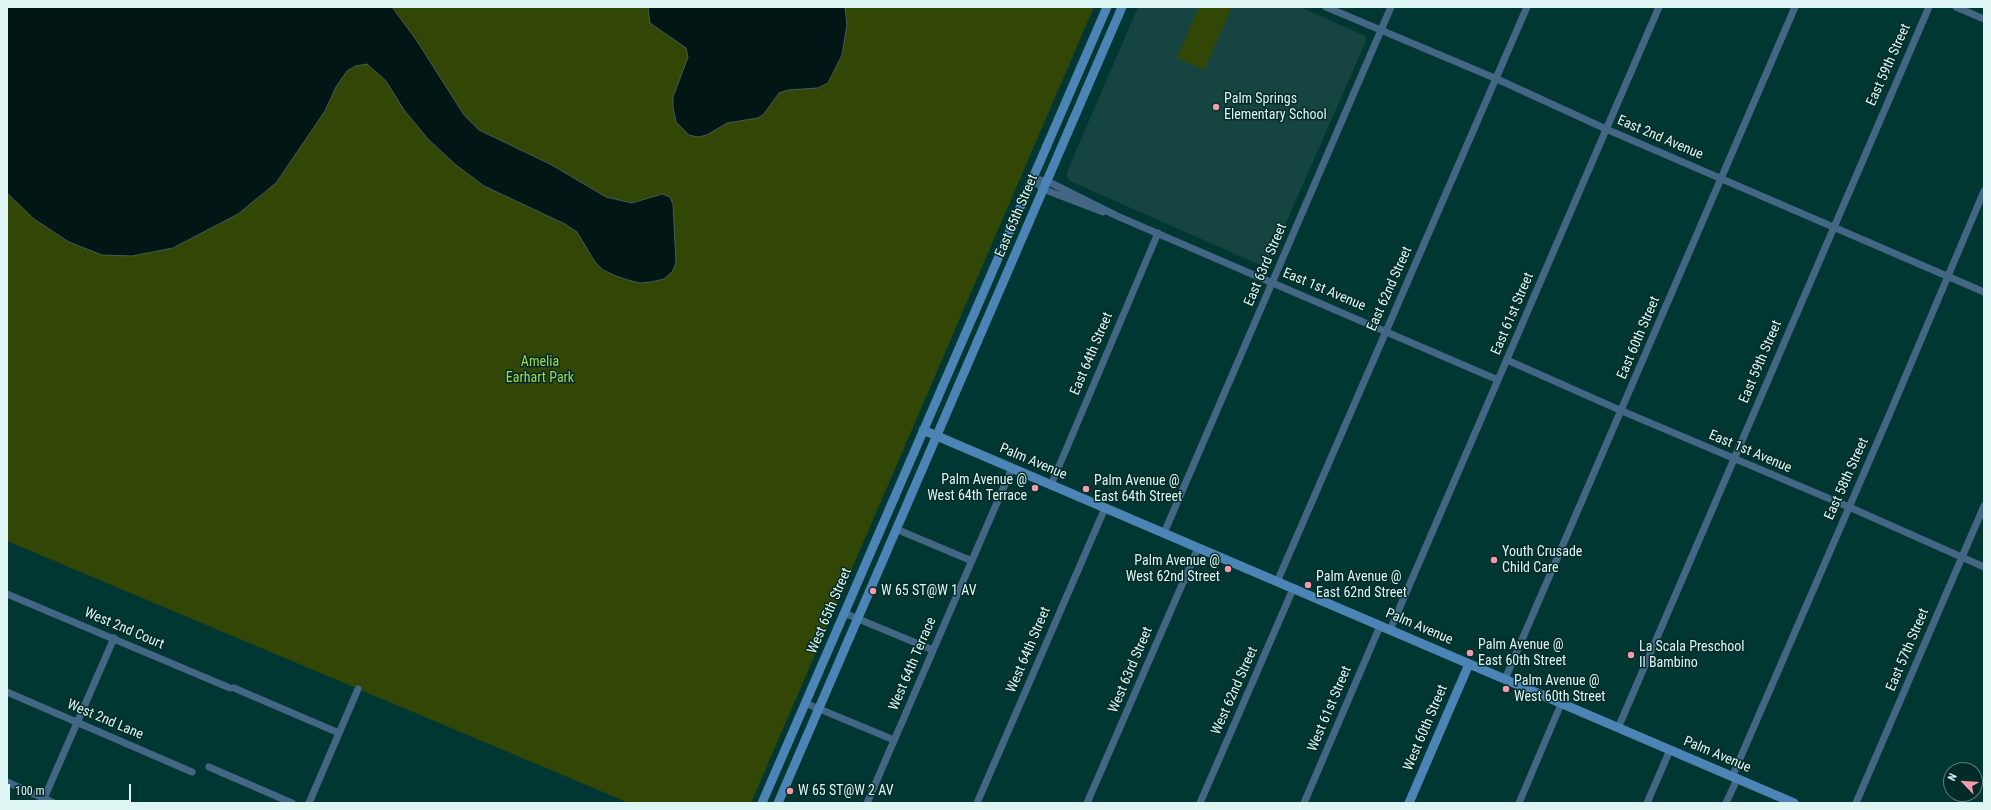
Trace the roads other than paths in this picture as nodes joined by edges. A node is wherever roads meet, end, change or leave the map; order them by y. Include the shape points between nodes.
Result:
1 (1107, 7) edge
2 (1122, 7) edge
3 (1326, 7) edge
4 (1391, 7) edge
5 (1527, 7) edge
6 (1659, 7) edge
7 (1795, 7) edge
8 (1928, 7) edge
9 (1956, 7) edge
10 (1984, 19) edge
11 (1381, 30) junction
12 (1497, 79) junction
13 (1606, 129) junction
14 (1720, 178) junction
15 (1032, 179) junction
16 (1045, 185) junction
17 (1984, 190) edge
18 (1833, 227) junction
19 (1158, 233) junction
20 (1947, 276) junction
21 (1273, 283) junction
22 (1984, 292) edge
23 (1386, 331) junction
24 (1507, 360) junction
25 (1498, 380) junction
26 (1622, 411) junction
27 (923, 430) junction
28 (936, 436) junction
29 (1734, 459) junction
30 (1012, 468) junction
31 (1050, 485) junction
32 (1984, 506) edge
33 (1849, 507) junction
34 (1105, 508) junction
35 (896, 529) junction
36 (1164, 533) junction
37 (1198, 548) junction
38 (1962, 557) junction
39 (972, 561) junction
40 (1984, 567) edge
41 (1277, 582) junction
42 (1293, 589) junction
43 (7, 594) edge
44 (844, 613) junction
45 (857, 619) junction
46 (1380, 626) junction
47 (1390, 630) junction
48 (114, 638) junction
49 (933, 650) junction
50 (1469, 664) junction
51 (1505, 680) junction
52 (358, 689) dead end
53 (7, 692) edge
54 (805, 703) junction
55 (1561, 704) junction
56 (818, 709) junction
57 (77, 723) junction
58 (1618, 728) junction
59 (339, 733) junction
60 (894, 740) junction
61 (1670, 750) junction
62 (209, 767) dead end
63 (192, 772) dead end
64 (1734, 778) junction
65 (7, 782) edge
66 (43, 801) edge
67 (54, 803) edge
68 (292, 803) edge
69 (309, 803) edge
70 (762, 803) edge
71 (778, 803) edge
72 (867, 803) edge
73 (977, 803) edge
74 (1087, 803) edge
75 (1200, 803) edge
76 (1304, 803) edge
77 (1409, 803) edge
78 (1519, 803) edge
79 (1647, 803) edge
80 (1726, 803) edge
81 (1794, 803) edge
82 (1856, 803) edge

1 - 15 main road, East 65th Street
2 - 16 main road, East 65th Street
3 - 11 street, East 2nd Avenue
4 - 11 street, East 63rd Street
5 - 12 street, East 62nd Street
6 - 13 street, East 61st Street
7 - 14 street, East 60th Street
8 - 18 street, East 59th Street
9 - 10 street
11 - 12 street, East 2nd Avenue
11 - 21 street, East 63rd Street
12 - 13 street, East 2nd Avenue
12 - 23 street, East 62nd Street
13 - 14 street, East 2nd Avenue
13 - 24 street, East 61st Street
14 - 18 street, East 2nd Avenue
14 - 26 street, East 60th Street
15 - 16 street, East 1st Avenue
15 - 27 main road, East 65th Street
16 - 19 street, East 1st Avenue
16 - 28 main road, East 65th Street
17 - 20 street, East 58th Street
18 - 20 street, East 2nd Avenue
18 - 29 street, East 59th Street
19 - 21 street, East 1st Avenue
19 - 31 street, East 64th Street
20 - 22 street, East 2nd Avenue
20 - 33 street, East 58th Street
21 - 23 street, East 1st Avenue
21 - 36 street, East 63rd Street
23 - 25 street, East 1st Avenue
23 - 41 street, East 62nd Street
24 - 25 street, East 61st Street
24 - 26 street, East 1st Avenue
25 - 47 street, East 61st Street
26 - 29 street, East 1st Avenue
26 - 51 street, East 60th Street
27 - 28 main road, Palm Avenue
27 - 44 main road, West 65th Street
28 - 30 main road, Palm Avenue
28 - 35 main road, West 65th Street
29 - 33 street, East 1st Avenue
29 - 58 street, East 59th Street
30 - 31 main road, Palm Avenue
30 - 39 street, West 64th Terrace
31 - 34 main road, Palm Avenue
32 - 38 street, East 57th Street
33 - 38 street, East 1st Avenue
33 - 64 street, East 58th Street
34 - 36 main road, Palm Avenue
34 - 73 street, West 64th Street
35 - 39 street
35 - 45 main road, West 65th Street
36 - 37 main road, Palm Avenue
37 - 41 main road, Palm Avenue
37 - 74 street, West 63rd Street
38 - 40 street, East 1st Avenue
38 - 82 street, East 57th Street
39 - 49 street, West 64th Terrace
41 - 42 main road, Palm Avenue
42 - 46 main road, Palm Avenue
42 - 75 street, West 62nd Street
43 - 48 street, West 2nd Court
44 - 45 street
44 - 54 main road, West 65th Street
45 - 49 street
45 - 56 main road, West 65th Street
46 - 47 main road, Palm Avenue
46 - 76 street, West 61st Street
47 - 50 main road, Palm Avenue
48 - 57 street
48 - 59 street, West 2nd Court
49 - 60 street, West 64th Terrace
50 - 51 main road, Palm Avenue
50 - 77 main road, West 60th Street
51 - 55 main road, Palm Avenue
52 - 59 street
53 - 57 street, West 2nd Lane
54 - 56 street
54 - 70 main road, West 65th Street
55 - 58 main road, Palm Avenue
55 - 78 street
56 - 60 street
56 - 71 main road, West 65th Street
57 - 63 street, West 2nd Lane
57 - 66 street
58 - 61 main road, Palm Avenue
59 - 69 street
60 - 72 street, West 64th Terrace
61 - 64 main road, Palm Avenue
61 - 79 street
62 - 68 street
64 - 80 street, East 58th Street
64 - 81 main road, Palm Avenue
65 - 66 street
66 - 67 street

